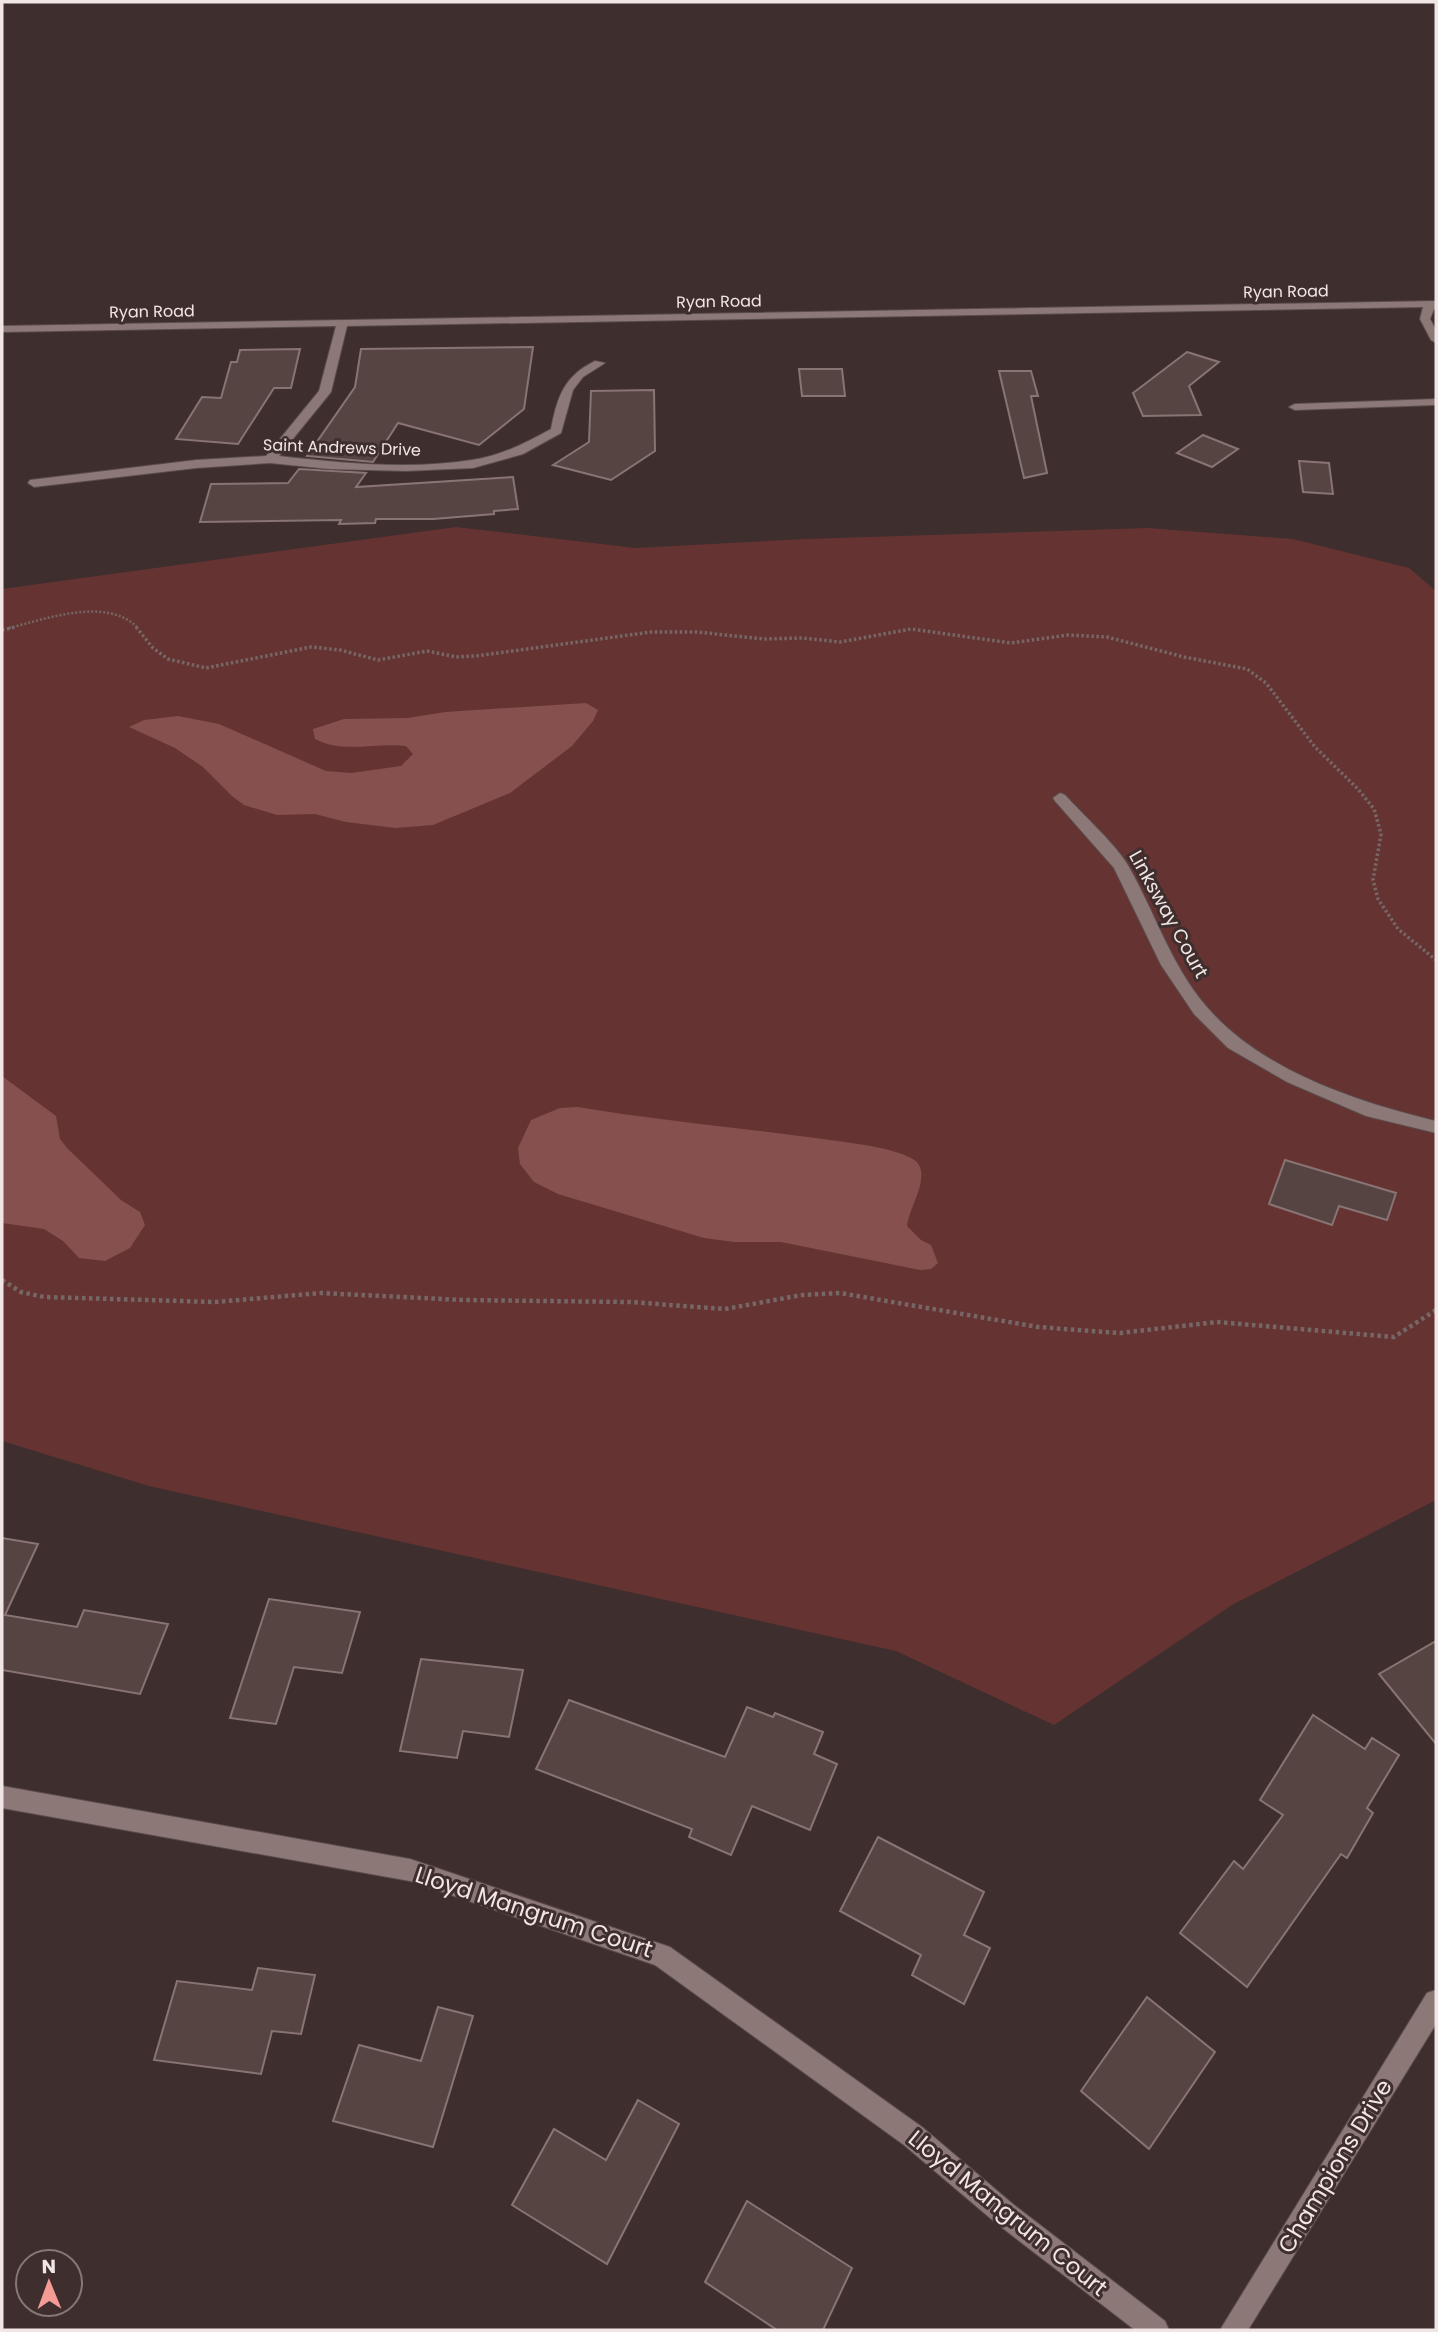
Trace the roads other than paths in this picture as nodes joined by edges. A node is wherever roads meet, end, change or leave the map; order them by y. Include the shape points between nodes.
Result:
1 (1434, 305) edge
2 (342, 323) junction
3 (2, 329) edge
4 (1436, 340) edge
5 (599, 363) dead end
6 (1436, 402) edge
7 (1295, 407) dead end
8 (270, 459) junction
9 (34, 483) dead end
10 (1060, 798) dead end
11 (1436, 1126) edge
12 (2, 1797) edge
13 (1436, 2002) edge
14 (1156, 2330) edge
15 (1233, 2330) edge

1 - 2 street, Ryan Road
1 - 4 street via 1425,319
2 - 3 street, Ryan Road
2 - 8 street via 325,392
5 - 8 street, Saint Andrews Drive via 582,371 563,392 557,431 519,451 473,464 406,467
6 - 7 street
8 - 9 street, Saint Andrews Drive
10 - 11 street, Linksway Court via 1121,866 1167,961 1200,1010 1234,1044 1293,1078 1373,1112
12 - 14 street, Lloyd Mangrum Court via 410,1870 662,1955 913,2137
13 - 15 street, Champions Drive

